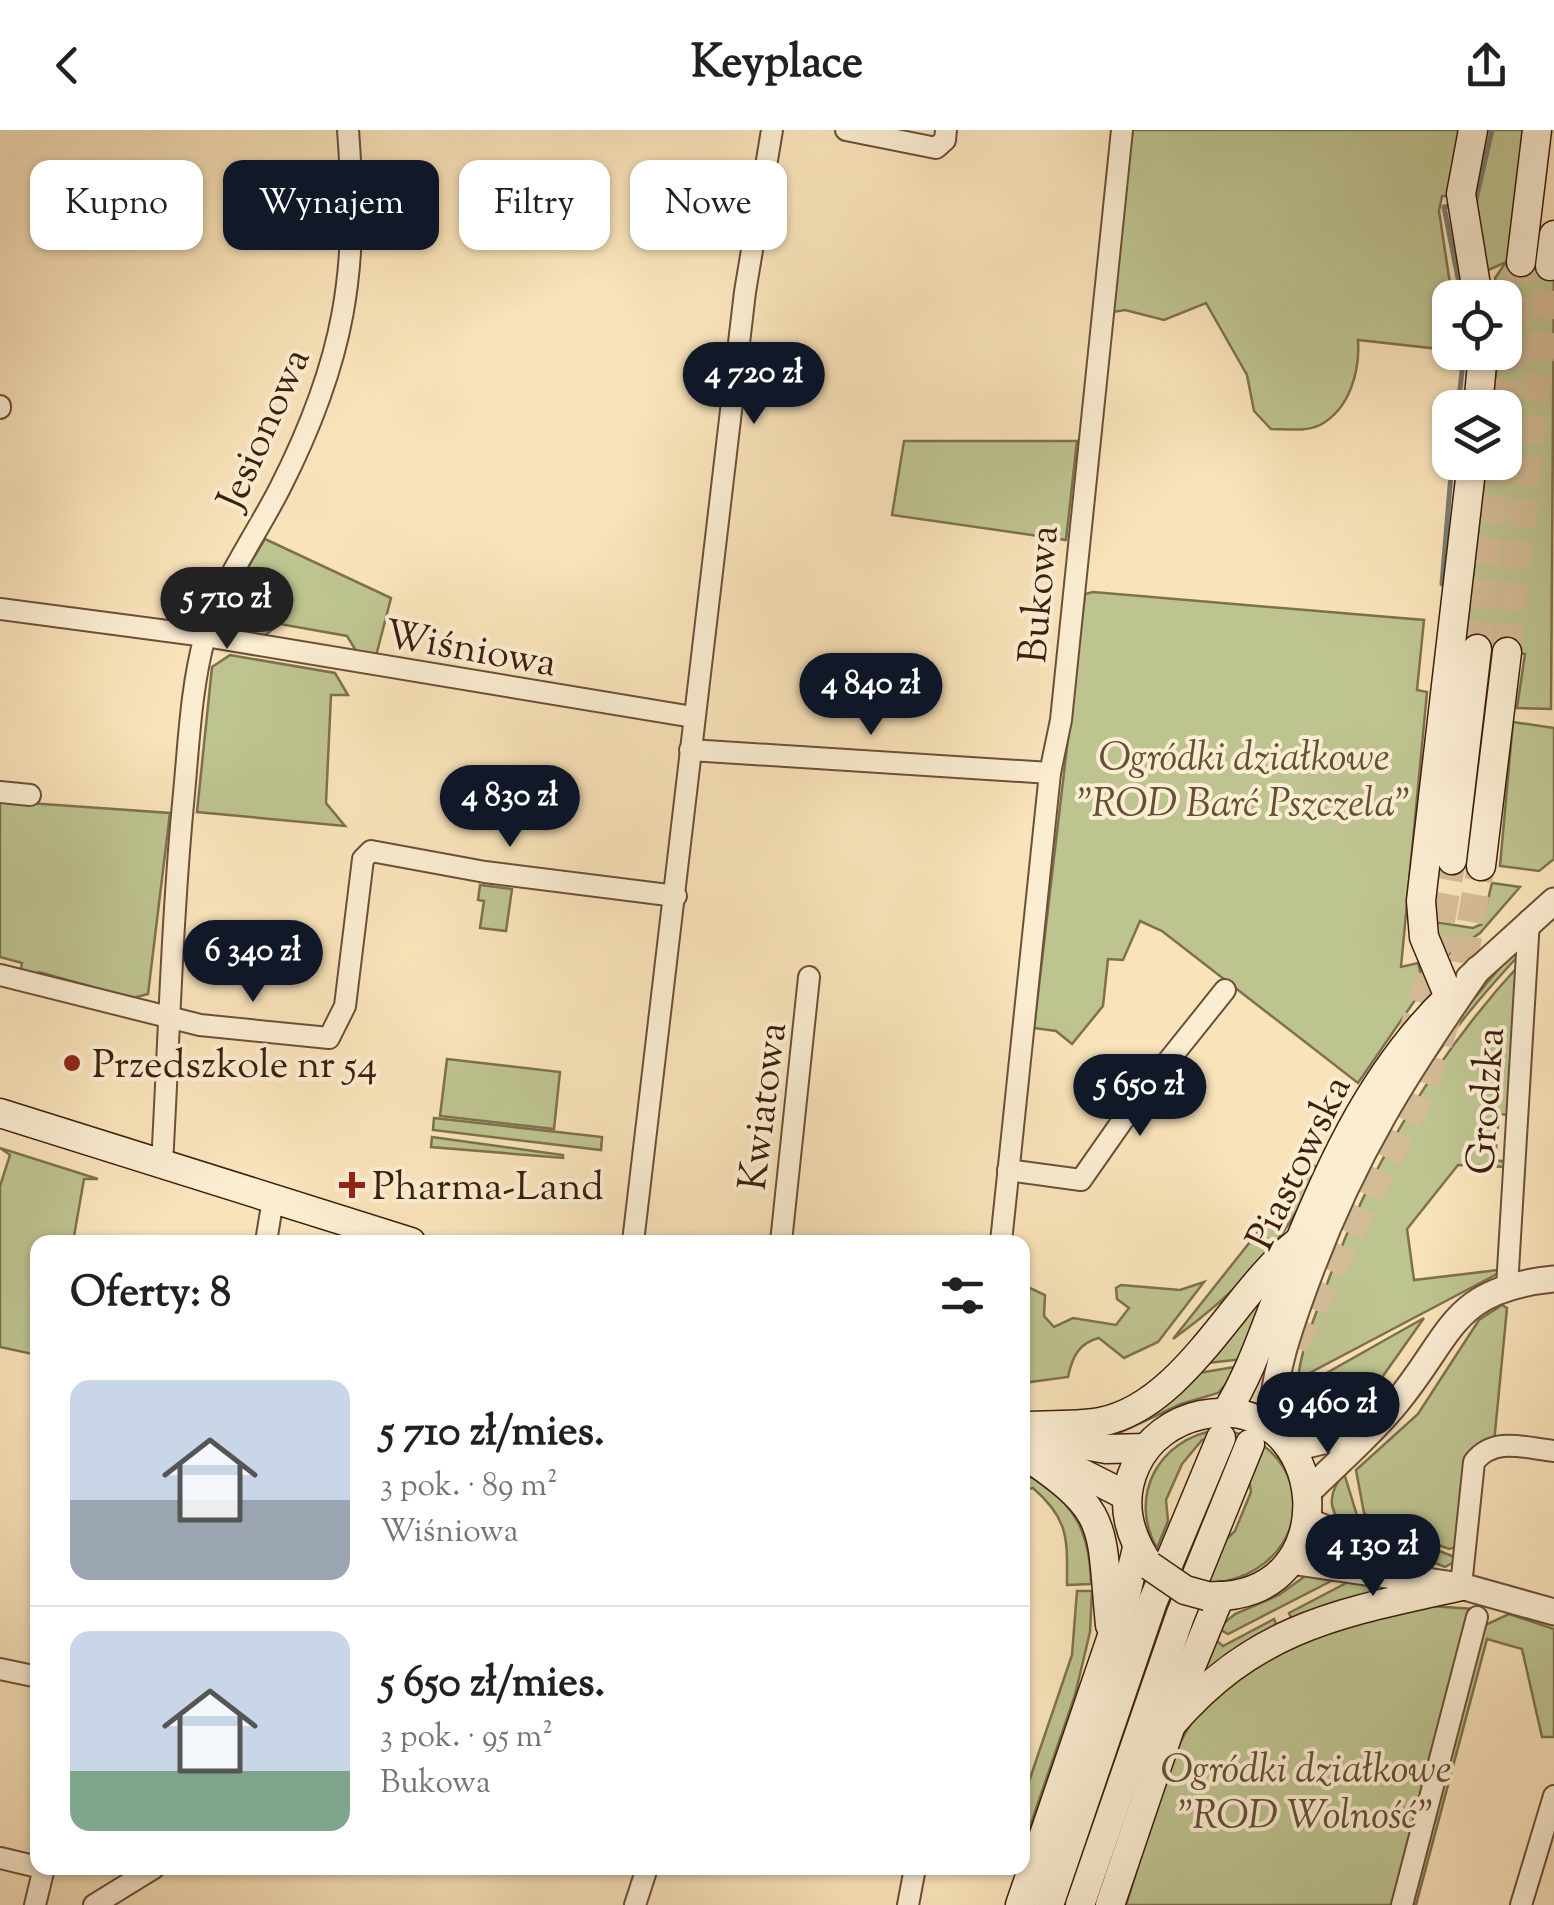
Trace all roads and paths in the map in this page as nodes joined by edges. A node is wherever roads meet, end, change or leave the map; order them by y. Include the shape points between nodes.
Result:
1 (348, 130) edge
2 (772, 130) edge
3 (846, 130) edge
4 (946, 130) edge
5 (1122, 130) edge
6 (1473, 130) edge
7 (1537, 130) edge
8 (1554, 235) edge
9 (1521, 262) tunnel mouth
10 (1550, 266) tunnel mouth
11 (1475, 280) edge
12 (1470, 480) edge
13 (0, 610) edge
14 (205, 636) junction
15 (1477, 649) tunnel mouth
16 (1507, 652) tunnel mouth
17 (693, 717) junction
18 (690, 750) junction
19 (1050, 773) junction
20 (0, 792) edge
21 (30, 795) dead end
22 (1452, 860) tunnel mouth
23 (1481, 866) tunnel mouth
24 (676, 896) junction
25 (1554, 900) edge
26 (1529, 920) junction
27 (1478, 969) junction
28 (0, 975) edge
29 (809, 978) dead end
30 (1225, 990) dead end
31 (1449, 997) junction
32 (170, 1018) junction
33 (0, 1112) edge
34 (162, 1164) junction
35 (1008, 1170) junction
36 (273, 1199) junction
37 (267, 1235) edge
38 (389, 1235) edge
39 (634, 1235) edge
40 (781, 1235) edge
41 (1002, 1235) edge
42 (1300, 1240) junction
43 (1554, 1278) edge
44 (1507, 1287) junction
45 (1390, 1410) junction
46 (1030, 1426) edge
47 (1223, 1426) junction
48 (1030, 1435) edge
49 (1270, 1441) junction
50 (1146, 1448) junction
51 (1554, 1451) edge
52 (1030, 1453) edge
53 (1030, 1455) edge
54 (1308, 1491) junction
55 (1127, 1496) junction
56 (1308, 1521) junction
57 (1144, 1557) junction
58 (1290, 1561) junction
59 (1461, 1586) junction
60 (1213, 1596) junction
61 (1554, 1612) edge
62 (1477, 1617) dead end
63 (1111, 1638) junction
64 (0, 1669) edge
65 (30, 1675) edge
66 (1171, 1725) junction
67 (1554, 1796) edge
68 (0, 1858) edge
69 (30, 1865) edge
70 (40, 1875) edge
71 (143, 1875) edge
72 (645, 1875) edge
73 (914, 1875) edge
74 (34, 1905) edge
75 (94, 1905) edge
76 (634, 1905) edge
77 (908, 1905) edge
78 (1020, 1905) edge
79 (1049, 1905) edge
80 (1080, 1905) edge
81 (1110, 1905) edge
82 (1402, 1905) edge
83 (1521, 1905) edge

1 - 14 street, Jesionowa via 353,256 328,380
2 - 17 street via 745,292
3 - 4 street via 936,148
5 - 19 street, Bukowa via 1062,720
6 - 11 main road via 1460,194
7 - 9 main road
8 - 10 main road
12 - 31 main road via 1421,900 1424,937
13 - 14 street, Wiśniowa
14 - 17 street, Wiśniowa
14 - 32 street, Jesionowa via 181,818
15 - 22 main road
16 - 23 main road
17 - 18 street
18 - 19 street
18 - 24 street
19 - 35 street, Bukowa
20 - 21 street
24 - 32 street via 371,852 363,859 346,1006 328,1038
24 - 39 street
25 - 26 street, Piastowska
26 - 27 street, Piastowska
26 - 44 street, Grodzka
27 - 31 street, Piastowska
27 - 49 street, Piastowska via 1350,1172 1282,1351
28 - 32 street
29 - 40 street, Kwiatowa
30 - 35 street via 1081,1180
31 - 42 main road, Piastowska via 1416,1028 1365,1103
32 - 34 street, Jesionowa
33 - 34 main road
34 - 36 main road
35 - 41 street, Bukowa
36 - 37 street
36 - 38 main road
42 - 46 main road via 1272,1262 1174,1379 1147,1401 1101,1422
42 - 47 main road, Piastowska
43 - 44 street
44 - 45 street via 1461,1312
45 - 49 street via 1344,1436
45 - 54 street
47 - 49 main road
47 - 50 main road via 1207,1414 1173,1425
47 - 79 main road, Piastowska via 1153,1601
48 - 50 main road via 1106,1449
49 - 54 main road
49 - 80 main road via 1194,1578
50 - 55 main road
51 - 59 street via 1497,1444 1474,1462
52 - 55 main road
53 - 63 main road via 1068,1484 1096,1518
54 - 56 main road
55 - 57 main road
56 - 58 main road
56 - 59 street
57 - 60 main road, bridge via 1186,1590
57 - 63 main road
58 - 59 street
58 - 60 main road via 1266,1583
59 - 61 street
59 - 66 main road via 1350,1609 1262,1648 1214,1678
60 - 66 main road
62 - 82 street
63 - 78 main road
64 - 65 street
66 - 81 main road
67 - 83 street
68 - 69 street
70 - 74 street
71 - 75 street
72 - 76 street
73 - 77 street

